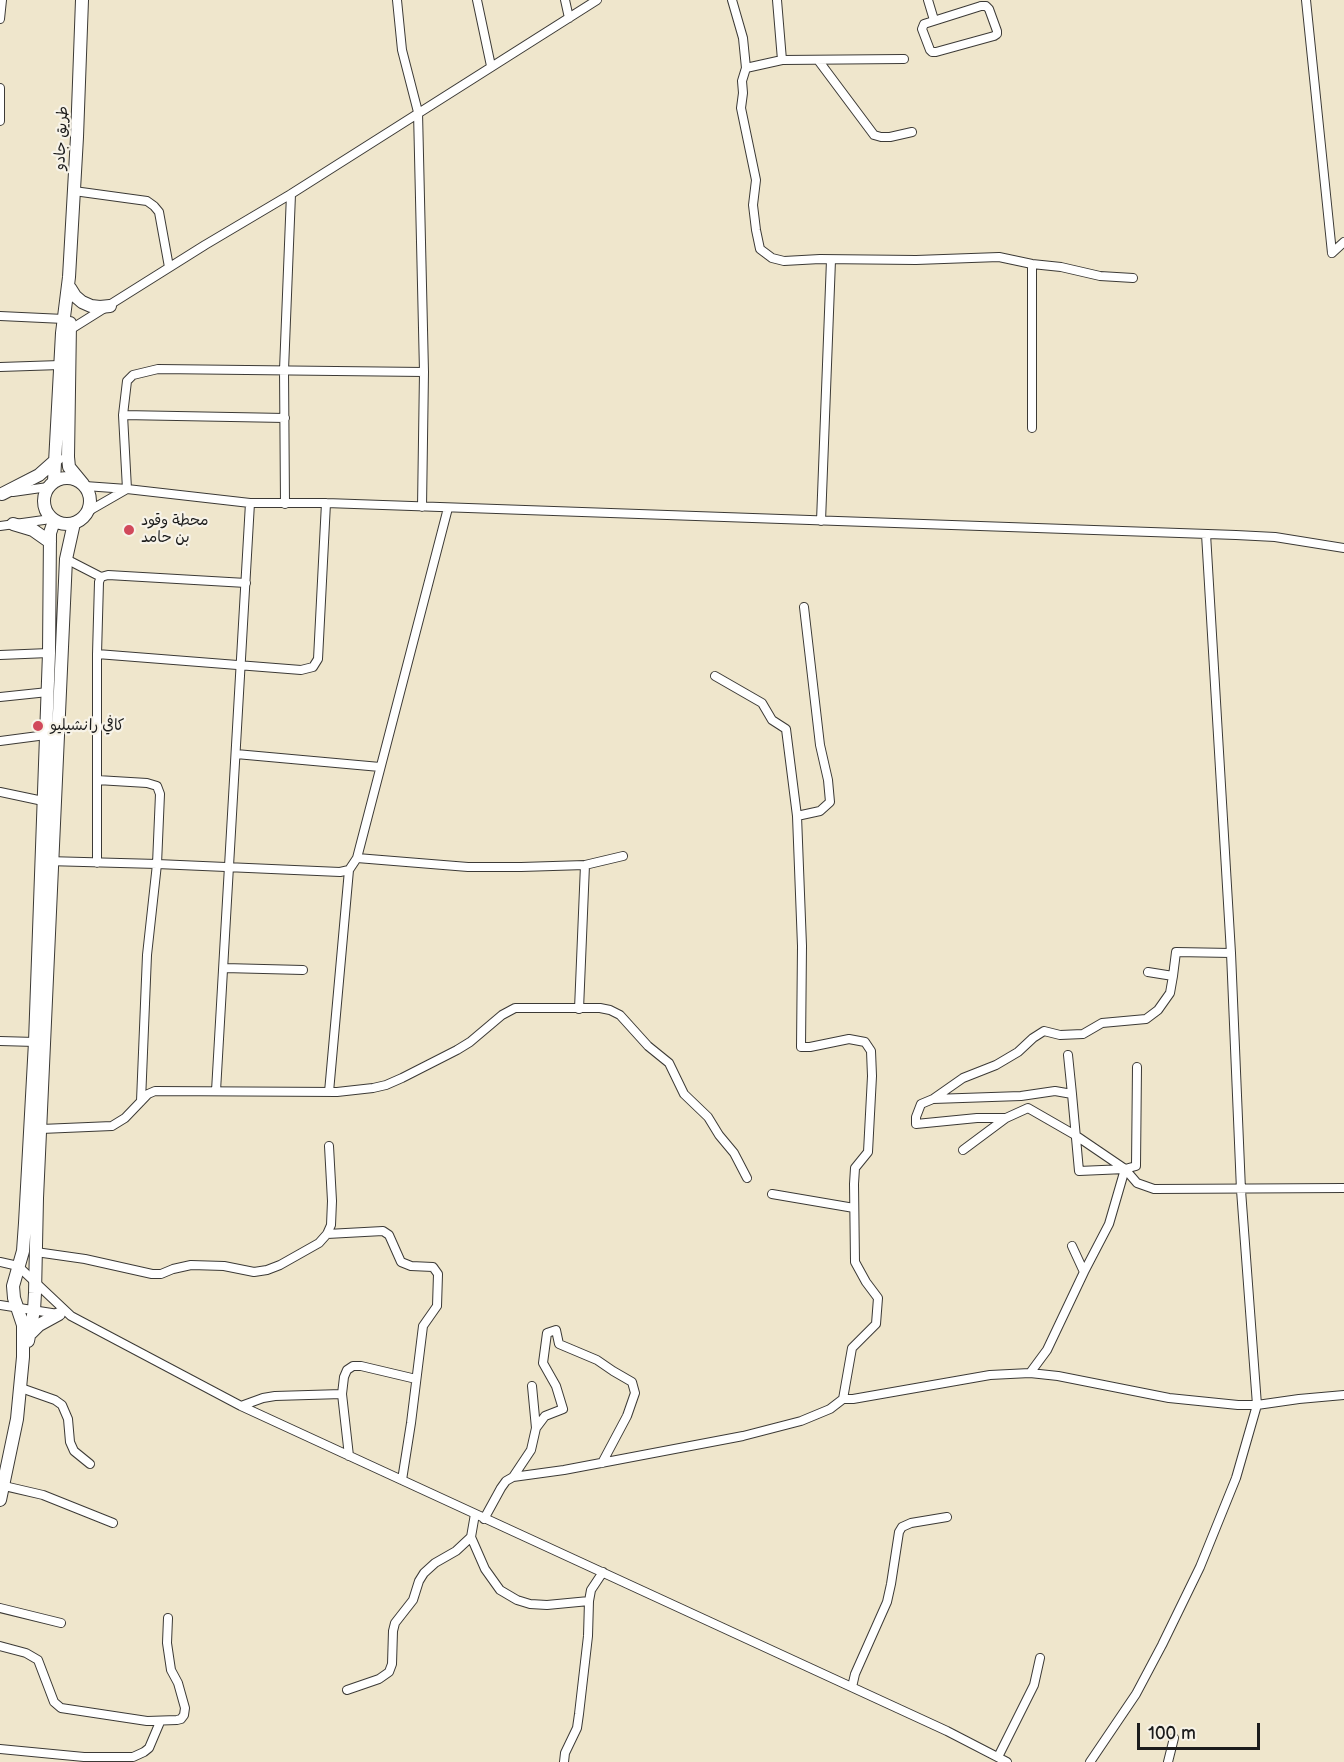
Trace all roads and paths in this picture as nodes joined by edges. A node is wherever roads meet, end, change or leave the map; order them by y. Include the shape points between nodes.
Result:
1 (2, 0) edge
2 (82, 0) edge
3 (397, 0) edge
4 (477, 0) edge
5 (565, 0) edge
6 (597, 0) edge
7 (732, 0) edge
8 (777, 0) edge
9 (928, 0) edge
10 (1306, 0) edge
11 (569, 18) junction
12 (0, 19) edge
13 (934, 20) junction
14 (904, 59) dead end
15 (782, 60) junction
16 (819, 60) junction
17 (491, 66) junction
18 (746, 68) junction
19 (0, 88) edge
20 (418, 112) junction
21 (0, 121) edge
22 (912, 132) dead end
23 (74, 191) junction
24 (291, 194) junction
25 (1344, 242) edge
26 (831, 260) junction
27 (1032, 264) junction
28 (169, 267) junction
29 (1133, 278) dead end
30 (69, 282) junction
31 (110, 306) junction
32 (0, 316) edge
33 (64, 319) junction
34 (66, 331) junction
35 (60, 365) junction
36 (0, 367) edge
37 (285, 370) junction
38 (424, 372) junction
39 (123, 415) junction
40 (285, 418) junction
41 (1032, 428) dead end
42 (57, 459) junction
43 (51, 484) junction
44 (84, 485) junction
45 (128, 489) junction
46 (1, 494) edge
47 (250, 503) junction
48 (326, 503) junction
49 (285, 504) junction
50 (422, 507) junction
51 (448, 507) junction
52 (87, 512) junction
53 (52, 520) junction
54 (821, 521) junction
55 (74, 523) junction
56 (6, 525) edge
57 (1206, 534) junction
58 (50, 542) junction
59 (1344, 548) edge
60 (66, 559) junction
61 (101, 577) junction
62 (246, 583) junction
63 (804, 607) dead end
64 (49, 653) junction
65 (97, 654) junction
66 (0, 655) edge
67 (241, 666) junction
68 (715, 676) dead end
69 (48, 692) junction
70 (0, 697) edge
71 (46, 735) junction
72 (0, 741) edge
73 (236, 754) junction
74 (381, 766) junction
75 (97, 780) junction
76 (0, 792) edge
77 (43, 801) junction
78 (797, 816) junction
79 (623, 856) dead end
80 (357, 858) junction
81 (47, 862) junction
82 (97, 863) junction
83 (157, 864) junction
84 (585, 865) junction
85 (230, 868) junction
86 (349, 870) junction
87 (1231, 953) junction
88 (224, 968) junction
89 (303, 970) dead end
90 (1148, 972) dead end
91 (1173, 976) junction
92 (579, 1009) junction
93 (0, 1041) edge
94 (34, 1042) junction
95 (1068, 1054) dead end
96 (1137, 1067) dead end
97 (216, 1091) junction
98 (328, 1092) junction
99 (1072, 1094) junction
100 (933, 1099) junction
101 (141, 1101) junction
102 (1006, 1118) junction
103 (41, 1130) junction
104 (1075, 1135) junction
105 (329, 1146) dead end
106 (963, 1150) dead end
107 (1125, 1169) junction
108 (747, 1178) dead end
109 (1344, 1188) edge
110 (1241, 1190) junction
111 (772, 1194) dead end
112 (854, 1208) junction
113 (327, 1234) junction
114 (1072, 1246) dead end
115 (36, 1252) junction
116 (0, 1262) edge
117 (18, 1266) junction
118 (1084, 1272) junction
119 (35, 1281) junction
120 (0, 1305) edge
121 (18, 1309) junction
122 (34, 1310) junction
123 (65, 1315) junction
124 (31, 1333) junction
125 (23, 1357) junction
126 (1030, 1373) junction
127 (416, 1379) junction
128 (532, 1386) dead end
129 (21, 1388) junction
130 (342, 1394) junction
131 (1344, 1395) edge
132 (843, 1399) junction
133 (1257, 1405) junction
134 (241, 1406) junction
135 (536, 1428) junction
136 (349, 1456) junction
137 (602, 1463) junction
138 (90, 1464) dead end
139 (513, 1477) junction
140 (402, 1480) junction
141 (2, 1485) edge
142 (0, 1500) edge
143 (475, 1514) junction
144 (947, 1517) dead end
145 (484, 1519) junction
146 (113, 1523) dead end
147 (471, 1538) junction
148 (603, 1572) junction
149 (589, 1601) junction
150 (0, 1608) edge
151 (168, 1618) dead end
152 (61, 1623) dead end
153 (0, 1646) edge
154 (1040, 1658) dead end
155 (852, 1687) junction
156 (347, 1690) dead end
157 (160, 1722) junction
158 (1174, 1738) dead end
159 (0, 1749) edge
160 (998, 1756) junction
161 (58, 1758) edge
162 (112, 1760) edge
163 (564, 1762) edge
164 (1007, 1762) edge
165 (1090, 1762) edge
166 (1168, 1762) edge

1 - 12 street
2 - 23 highway, طريق جادو
3 - 20 street via 402,50
4 - 17 street
5 - 11 street
6 - 11 street
7 - 18 street via 743,38
8 - 15 street
9 - 13 street
10 - 25 street via 1332,254
11 - 17 street
13 - 13 street via 922,28 932,52 997,34 986,6
14 - 16 street
15 - 16 street
15 - 18 street
16 - 22 street via 874,135 890,137
17 - 20 street
18 - 26 street via 741,108 756,180 753,205 760,249 784,261
19 - 21 street
20 - 24 street
20 - 38 street
23 - 28 street via 147,201 154,206 159,212
23 - 30 highway, طريق جادو
24 - 28 street
24 - 37 street
26 - 27 street via 999,257
26 - 54 street
27 - 29 street
27 - 41 street
28 - 31 street
30 - 31 highway via 82,302 100,308
30 - 33 highway, طريق جادو
30 - 34 highway, طريق جادو
31 - 34 street
32 - 33 street
33 - 34 highway, طريق جادو
34 - 35 highway, طريق جادو
34 - 44 highway, طريق جادو via 69,467
35 - 36 street
35 - 42 highway, طريق جادو
37 - 38 street
37 - 39 street via 144,371 127,381
37 - 40 street
38 - 50 street
39 - 40 street
39 - 45 street
40 - 49 street
42 - 43 highway, طريق جادو
42 - 46 highway via 39,475
43 - 44 highway via 64,477
43 - 46 street
43 - 53 highway via 43,503
44 - 45 street
44 - 52 highway via 90,502
45 - 47 street
45 - 52 street
47 - 49 street
47 - 62 street
48 - 49 street
48 - 50 street
48 - 67 street via 318,659 313,667 302,670
50 - 51 street
51 - 54 street
51 - 74 street
52 - 55 highway
53 - 55 highway
53 - 56 street
53 - 58 highway
54 - 57 street
55 - 60 highway
56 - 58 highway via 33,530
57 - 59 street via 1275,537
57 - 87 street
58 - 64 highway
60 - 61 street
60 - 81 highway
61 - 62 street
61 - 65 street
62 - 67 street
63 - 78 street via 830,802 820,811
64 - 66 street
64 - 69 highway
65 - 67 street
65 - 75 street
67 - 73 street
68 - 78 street via 762,703 772,720 786,729
69 - 70 street
69 - 71 highway
71 - 72 street
71 - 77 highway
73 - 74 street
73 - 85 street
74 - 80 street
75 - 82 street
75 - 83 street via 157,786
76 - 77 street
77 - 81 highway
78 - 112 street via 801,1047 849,1039 865,1042 871,1051 868,1152 855,1168
79 - 84 street
80 - 84 street via 468,867
80 - 86 street
81 - 82 street
81 - 94 highway
81 - 103 highway
82 - 83 street
83 - 85 street
83 - 101 street via 147,955
84 - 92 street
85 - 86 street
85 - 88 street
86 - 98 street
87 - 91 street via 1176,952
87 - 110 street
88 - 89 street
88 - 97 street
90 - 91 street
91 - 100 street via 1170,993 1146,1019 1102,1023 1083,1034 1044,1031 1018,1052 963,1077
92 - 98 street via 515,1008 457,1050 394,1082 365,1090
92 - 108 street via 610,1010 621,1015 669,1063 684,1094 708,1117
93 - 94 street
94 - 117 highway via 25,1223
95 - 99 street
96 - 107 street via 1136,1166
97 - 98 street
97 - 101 street via 155,1090
99 - 100 street via 1055,1091
99 - 104 street
100 - 102 street via 921,1104 916,1124
101 - 103 street via 112,1126
102 - 104 street via 1028,1108
102 - 106 street
103 - 115 highway
104 - 107 street
104 - 107 street via 1079,1171
105 - 113 street via 332,1200
107 - 110 street via 1137,1183 1154,1189
107 - 118 street via 1109,1224
109 - 110 street
110 - 133 street
111 - 112 street
112 - 132 street via 855,1262 878,1298 876,1324 852,1348
113 - 115 street via 319,1243 280,1265 254,1272 202,1264 152,1274
113 - 127 street via 383,1231 389,1235 401,1262 436,1270 438,1298 434,1312 423,1326
114 - 118 street
115 - 119 highway
116 - 117 street
117 - 119 street
117 - 121 highway via 13,1286
118 - 126 street via 1047,1350
119 - 122 highway
119 - 123 street
120 - 121 street
121 - 122 street
121 - 125 highway via 23,1325
122 - 123 street
122 - 124 highway
123 - 124 highway via 39,1325
123 - 134 street
124 - 125 highway
125 - 129 highway
126 - 132 street via 990,1375
126 - 133 street via 1169,1398
127 - 130 street via 353,1365 344,1377
127 - 140 street
128 - 135 street
129 - 138 street via 62,1405 74,1451
129 - 141 highway
130 - 134 street via 275,1396
130 - 136 street
131 - 133 street
132 - 137 street via 830,1409 771,1429
133 - 165 street via 1236,1478 1200,1566 1136,1694
134 - 136 street
135 - 137 street via 545,1416 563,1409 543,1364 547,1333 556,1330 559,1344 597,1359 632,1382 635,1393 627,1416
135 - 139 street via 531,1450
136 - 140 street
137 - 139 street
139 - 145 street via 501,1488
140 - 143 street
141 - 142 highway
141 - 146 street via 43,1495
143 - 145 street
143 - 147 street
144 - 155 street via 911,1523 898,1532 887,1602
145 - 148 street
147 - 149 street via 500,1590 517,1600 547,1605
147 - 156 street via 430,1567 419,1581 413,1600 395,1623 389,1672
148 - 149 street
148 - 155 street
149 - 163 street via 577,1728
150 - 152 street
151 - 157 street via 171,1670 185,1712 181,1719
153 - 157 street via 38,1660 54,1702 61,1708
154 - 160 street via 1034,1685
155 - 160 street
157 - 162 street via 144,1752
158 - 166 street
159 - 161 street
160 - 164 street
161 - 162 street

